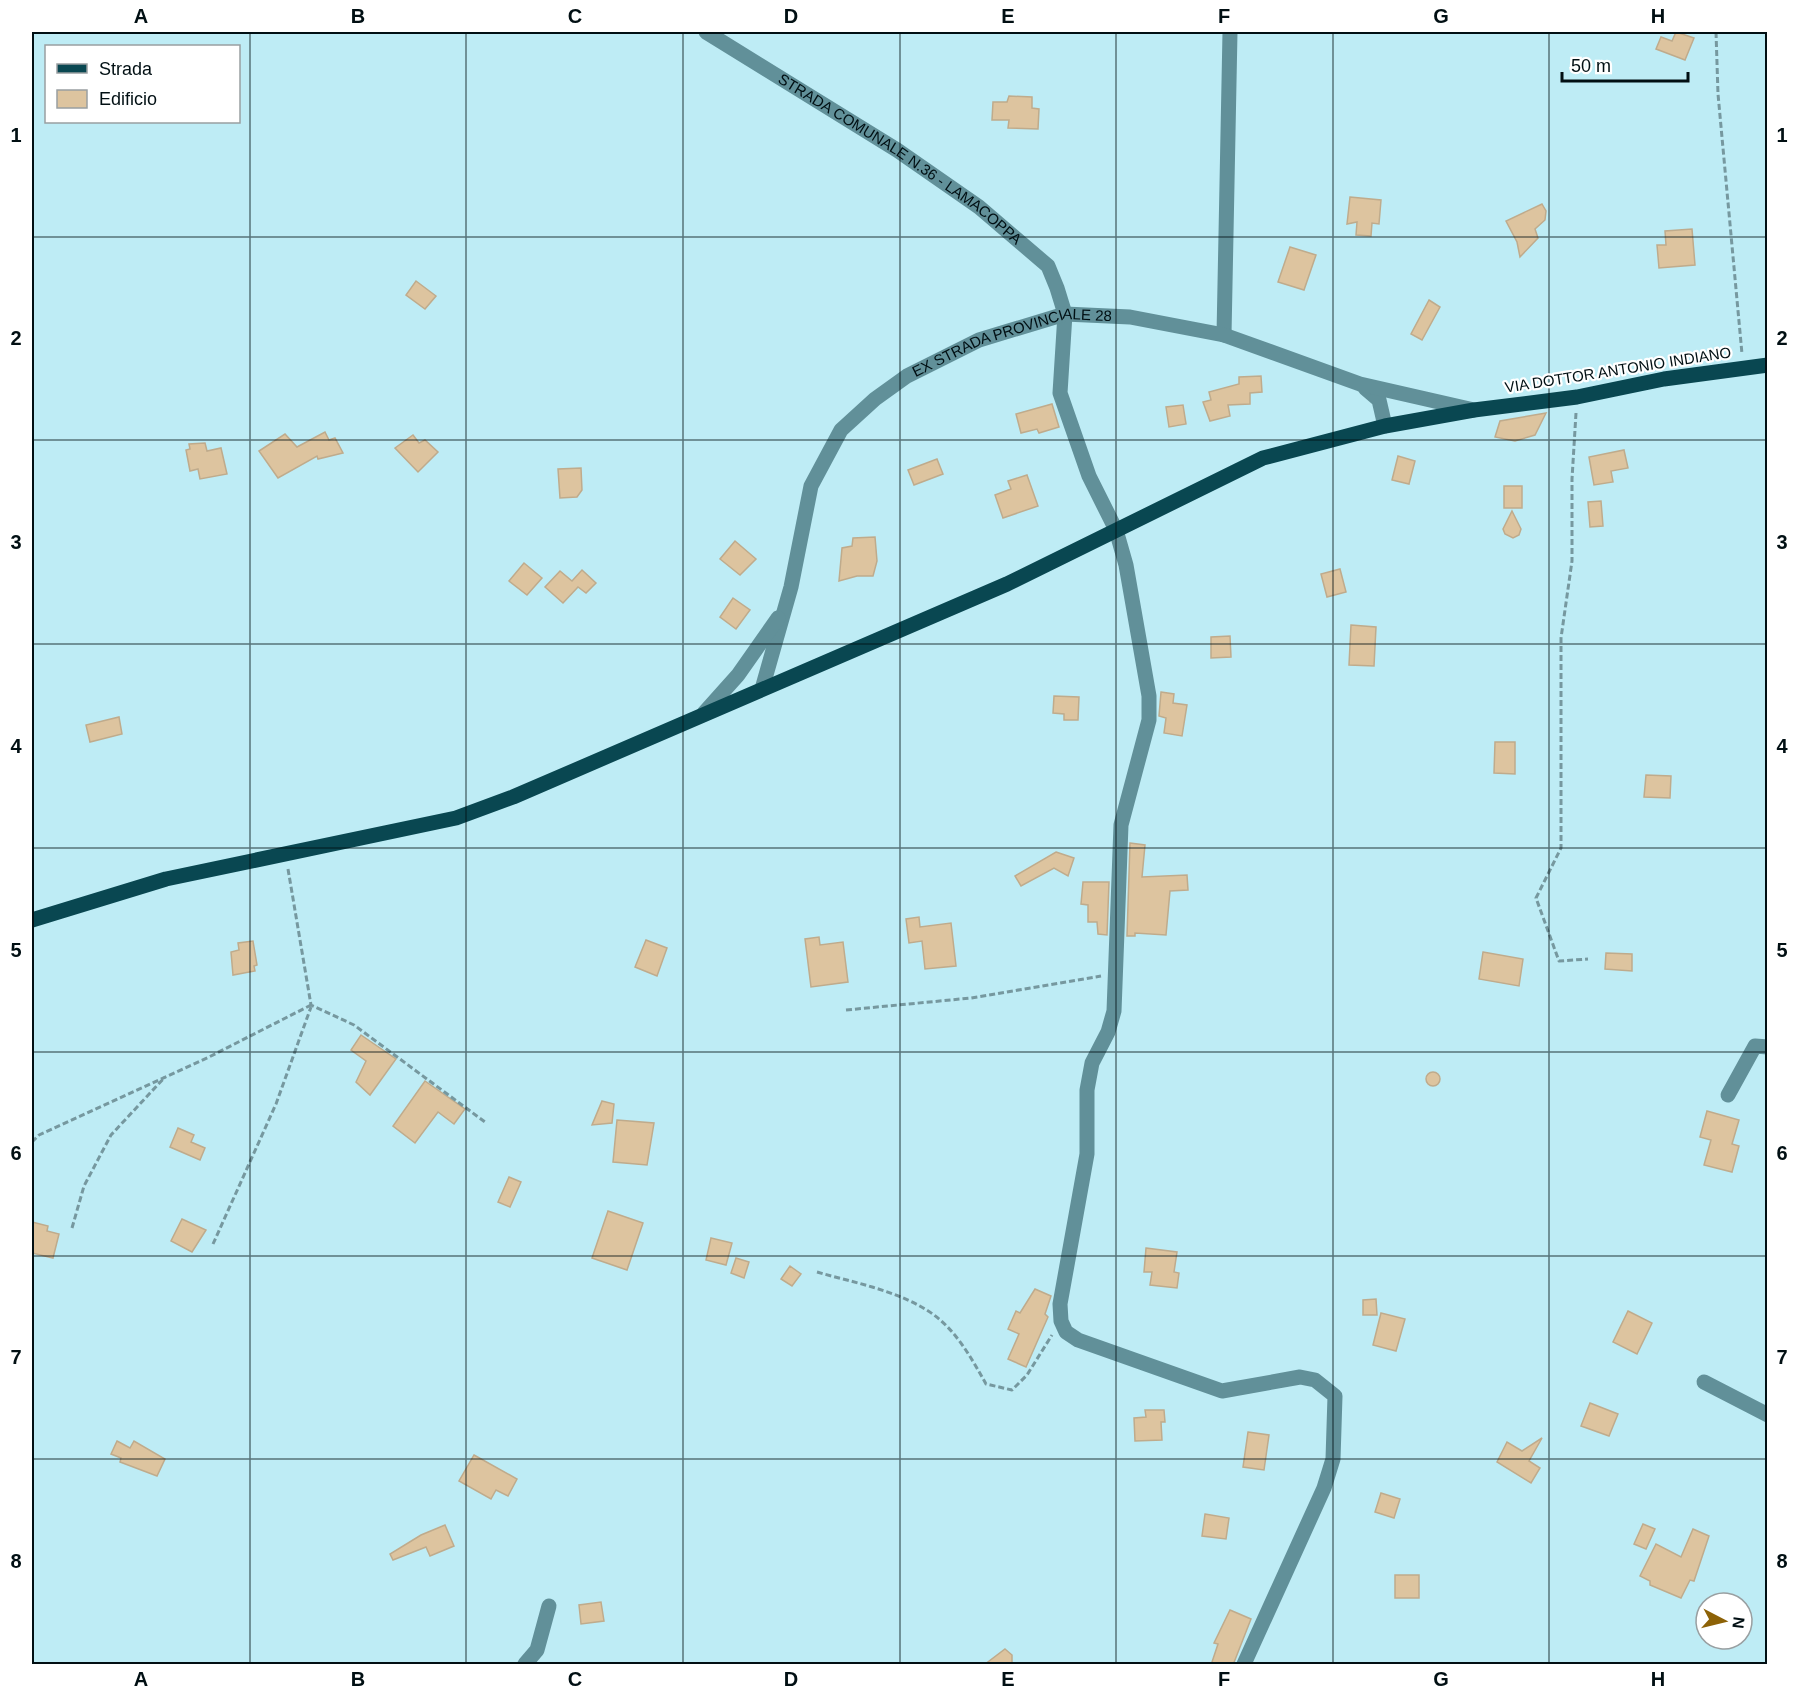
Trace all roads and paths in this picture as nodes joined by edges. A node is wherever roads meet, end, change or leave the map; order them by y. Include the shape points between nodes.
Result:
1 (706, 32) edge
2 (1230, 32) edge
3 (1716, 32) edge
4 (1065, 314) junction
5 (1224, 335) junction
6 (1767, 365) edge
7 (1743, 368) junction
8 (1359, 384) junction
9 (1577, 397) junction
10 (1474, 410) junction
11 (1385, 426) junction
12 (1116, 530) junction
13 (791, 587) junction
14 (762, 689) junction
15 (704, 713) junction
16 (285, 852) junction
17 (32, 920) edge
18 (1588, 958) dead end
19 (1114, 974) junction
20 (311, 1005) junction
21 (846, 1010) dead end
22 (1767, 1047) edge
23 (166, 1076) junction
24 (1728, 1095) dead end
25 (484, 1122) dead end
26 (32, 1142) edge
27 (72, 1228) dead end
28 (213, 1244) dead end
29 (817, 1272) dead end
30 (1061, 1321) junction
31 (1704, 1382) dead end
32 (1767, 1415) edge
33 (549, 1606) dead end
34 (525, 1665) edge
35 (1244, 1665) edge

1 - 4 street, STRADA COMUNALE N.36 - LAMACOPPA via 897,150 979,207 1048,266
2 - 5 street
3 - 7 path
4 - 5 street, EX STRADA PROVINCIALE 28 via 1130,317
4 - 12 street via 1060,393 1089,476
4 - 13 street, EX STRADA PROVINCIALE 28 via 979,340 907,376 874,399 841,430 811,486
5 - 8 street, EX STRADA PROVINCIALE 28
6 - 7 main road, VIA DOTTOR ANTONIO INDIANO
7 - 9 main road, VIA DOTTOR ANTONIO INDIANO
8 - 10 street, EX STRADA PROVINCIALE 28
8 - 11 street, EX STRADA PROVINCIALE 28 via 1379,400
9 - 10 main road, VIA DOTTOR ANTONIO INDIANO
9 - 18 path via 1572,561 1561,638 1562,848 1536,898 1559,961
10 - 11 main road, VIA DOTTOR ANTONIO INDIANO
11 - 12 main road, VIA DOTTOR ANTONIO INDIANO via 1263,458
12 - 14 main road, VIA DOTTOR ANTONIO INDIANO via 1007,584
12 - 19 street via 1142,646 1149,720 1121,825
13 - 14 street, EX STRADA PROVINCIALE 28
13 - 15 street, EX STRADA PROVINCIALE 28 via 773,628
14 - 15 main road, VIA DOTTOR ANTONIO INDIANO
15 - 16 main road, VIA DOTTOR ANTONIO INDIANO via 456,818
16 - 17 main road, VIA DOTTOR ANTONIO INDIANO via 166,879
16 - 20 path
19 - 21 path via 971,998
19 - 30 street via 1114,1011 1092,1064 1087,1090 1087,1154 1067,1258
20 - 23 path
20 - 25 path via 354,1025
20 - 28 path via 276,1104
22 - 24 street via 1755,1046
23 - 26 path
23 - 27 path via 111,1135 84,1186
29 - 30 path via 894,1295 934,1315 966,1349 986,1384 1012,1390 1027,1375
30 - 35 street via 1066,1332 1078,1340 1222,1391 1300,1377 1315,1380 1335,1396 1333,1459 1324,1488
31 - 32 street
33 - 34 street via 537,1650

